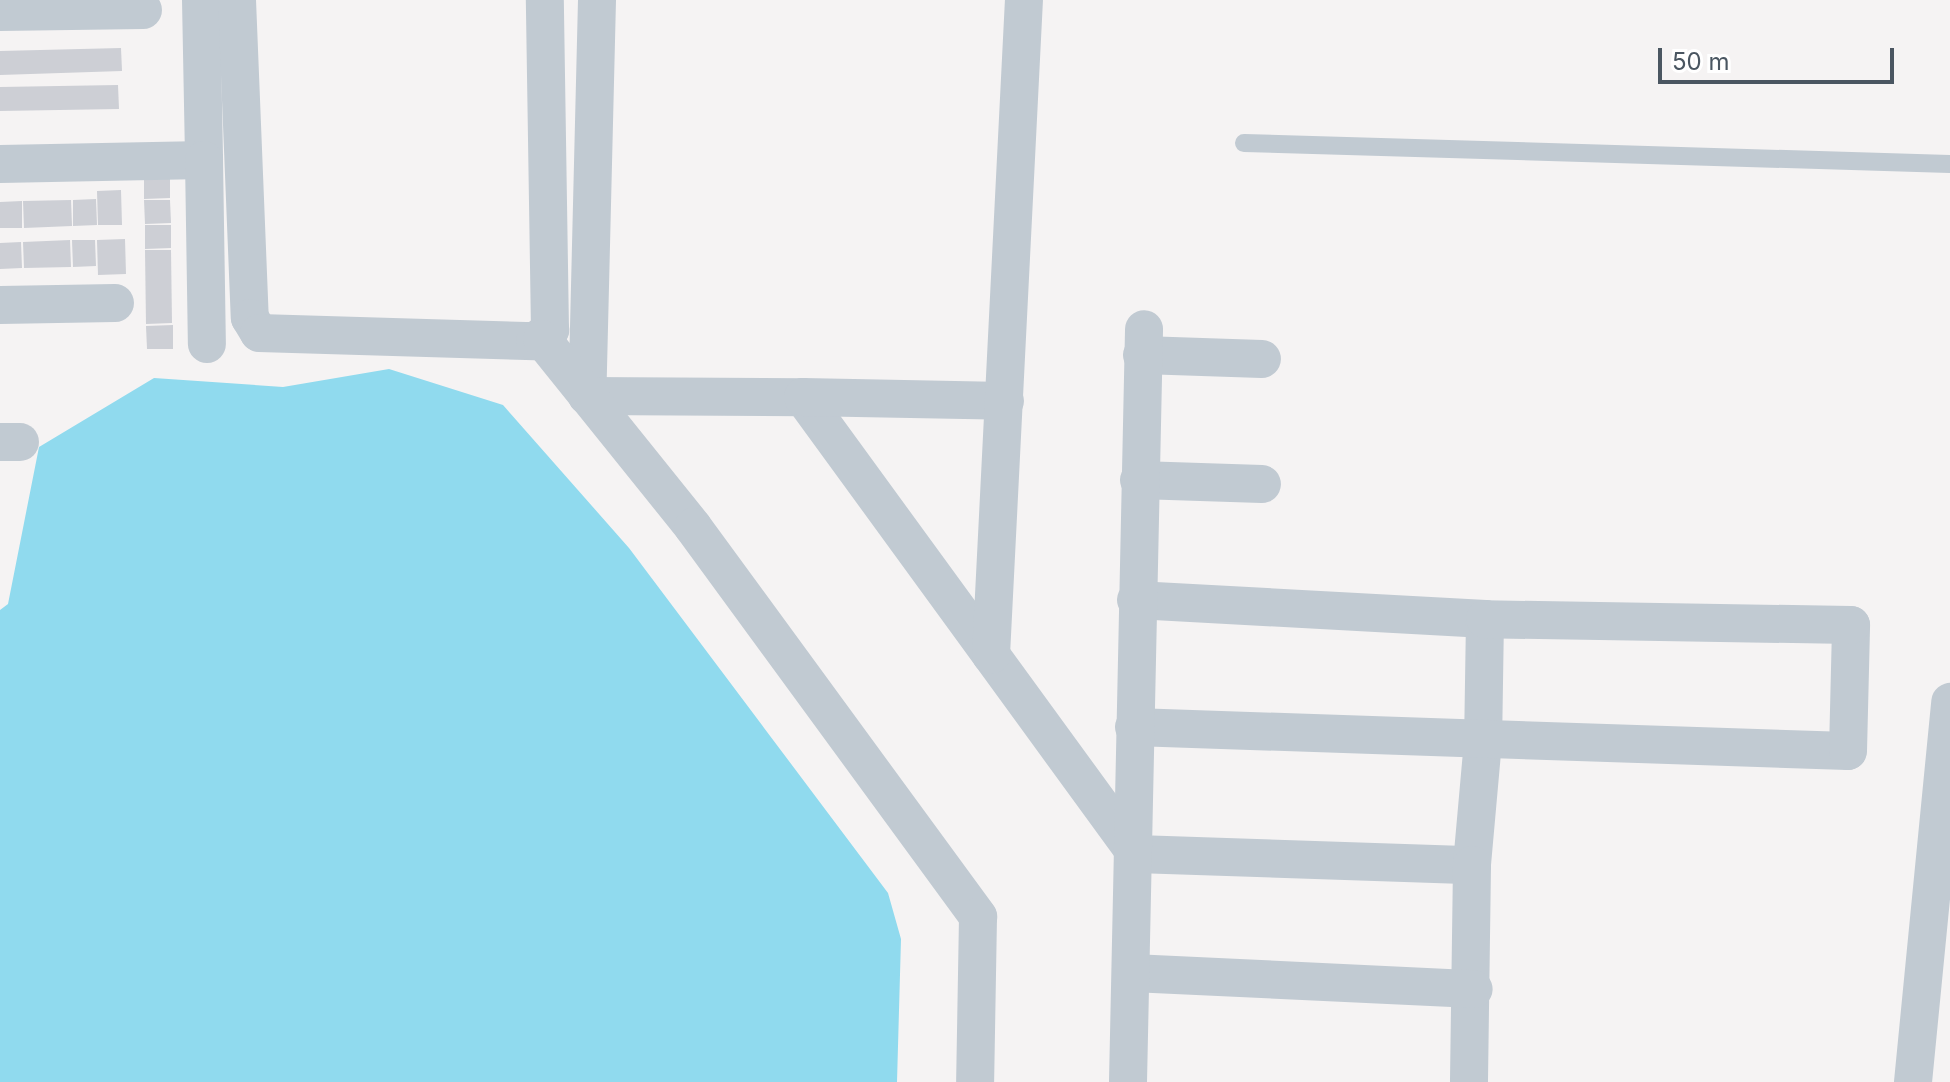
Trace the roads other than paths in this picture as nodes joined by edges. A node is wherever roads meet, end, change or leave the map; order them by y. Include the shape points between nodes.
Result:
1 (201, 0) edge
2 (237, 0) edge
3 (545, 0) edge
4 (597, 0) edge
5 (1024, 0) edge
6 (68, 6) edge
7 (143, 10) dead end
8 (0, 12) edge
9 (1244, 143) dead end
10 (204, 160) junction
11 (0, 164) edge
12 (1950, 164) edge
13 (115, 303) dead end
14 (0, 305) edge
15 (542, 339) junction
16 (207, 344) dead end
17 (1262, 359) dead end
18 (587, 396) junction
19 (803, 397) junction
20 (1005, 401) junction
21 (1139, 480) junction
22 (1262, 484) dead end
23 (1136, 600) junction
24 (1485, 619) junction
25 (991, 655) junction
26 (1950, 702) edge
27 (1134, 727) junction
28 (1483, 741) junction
29 (1136, 854) junction
30 (1472, 865) junction
31 (1132, 973) junction
32 (1474, 989) junction
33 (975, 1082) edge
34 (1128, 1082) edge
35 (1469, 1082) edge
36 (1913, 1082) edge

1 - 10 street
2 - 15 street via 249,304 259,333
3 - 15 street via 550,330
4 - 18 street
5 - 20 street
6 - 7 street
6 - 8 street
9 - 12 lane
10 - 11 street
10 - 16 street
13 - 14 street
15 - 18 street
17 - 21 street via 1143,342
18 - 19 street
18 - 33 street via 693,527 978,917
19 - 20 street
19 - 25 street
20 - 25 street
21 - 22 street
21 - 23 street
23 - 24 street
23 - 27 street
24 - 28 street
24 - 28 street via 1851,625 1851,641 1848,751
25 - 29 street
26 - 36 street
27 - 28 street
27 - 29 street
28 - 30 street
29 - 30 street
29 - 31 street
30 - 32 street
31 - 32 street
31 - 34 street
32 - 35 street

